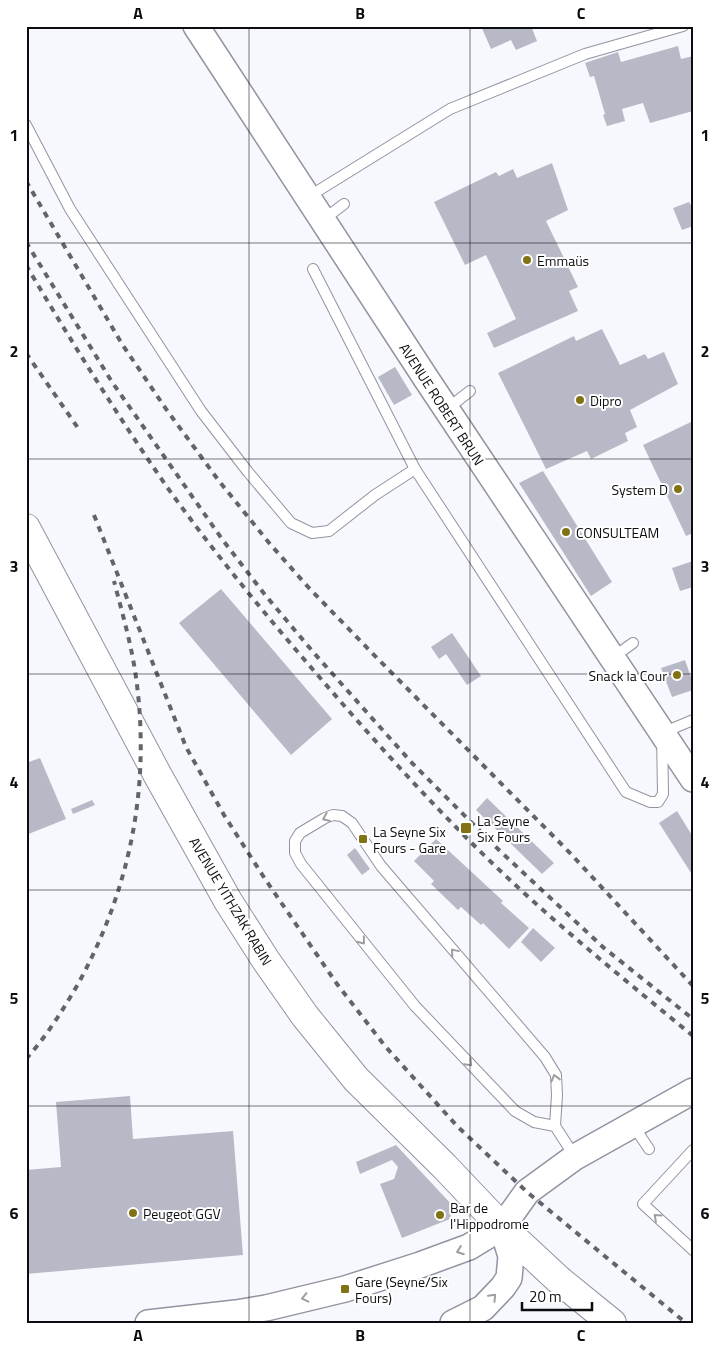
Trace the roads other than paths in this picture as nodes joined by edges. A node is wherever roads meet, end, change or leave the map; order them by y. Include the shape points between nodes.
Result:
1 (196, 26) edge
2 (683, 26) edge
3 (26, 125) edge
4 (308, 198) junction
5 (344, 204) dead end
6 (322, 220) junction
7 (313, 269) dead end
8 (470, 391) dead end
9 (446, 409) junction
10 (415, 469) junction
11 (26, 528) edge
12 (633, 643) dead end
13 (612, 659) junction
14 (691, 722) edge
15 (662, 733) junction
16 (693, 779) edge
17 (693, 1091) edge
18 (633, 1125) junction
19 (554, 1126) junction
20 (649, 1149) dead end
21 (693, 1150) edge
22 (575, 1157) junction
23 (502, 1227) junction
24 (693, 1250) edge
25 (267, 1315) edge
26 (148, 1323) edge
27 (453, 1323) edge
28 (612, 1323) edge

1 - 4 street, AVENUE ROBERT BRUN
2 - 4 lane via 585,54 450,109
3 - 10 lane via 70,209 202,411 291,523 312,533 329,531
4 - 6 street, AVENUE ROBERT BRUN
5 - 6 lane
6 - 9 street, AVENUE ROBERT BRUN
7 - 10 lane
8 - 9 lane
9 - 13 street, AVENUE ROBERT BRUN
10 - 15 lane via 626,792 650,802 658,802 663,794
11 - 23 main road, AVENUE YITHZAK RABIN via 157,774 264,959 356,1079
12 - 13 lane
13 - 15 street, AVENUE ROBERT BRUN
14 - 15 lane
15 - 16 street, AVENUE ROBERT BRUN
17 - 18 street
18 - 20 lane
18 - 22 street
19 -> 19 lane via 556,1075 381,866 352,823 342,816 333,815 300,833 295,841 295,853 301,864 415,1006 514,1112 534,1122
19 - 22 lane
24 -> 21 lane via 642,1204
22 - 23 street via 527,1192
23 -> 25 street via 469,1247
27 -> 23 street via 483,1308 509,1278 511,1256
23 - 28 main road, AVENUE YITHZAK RABIN
25 - 26 street

